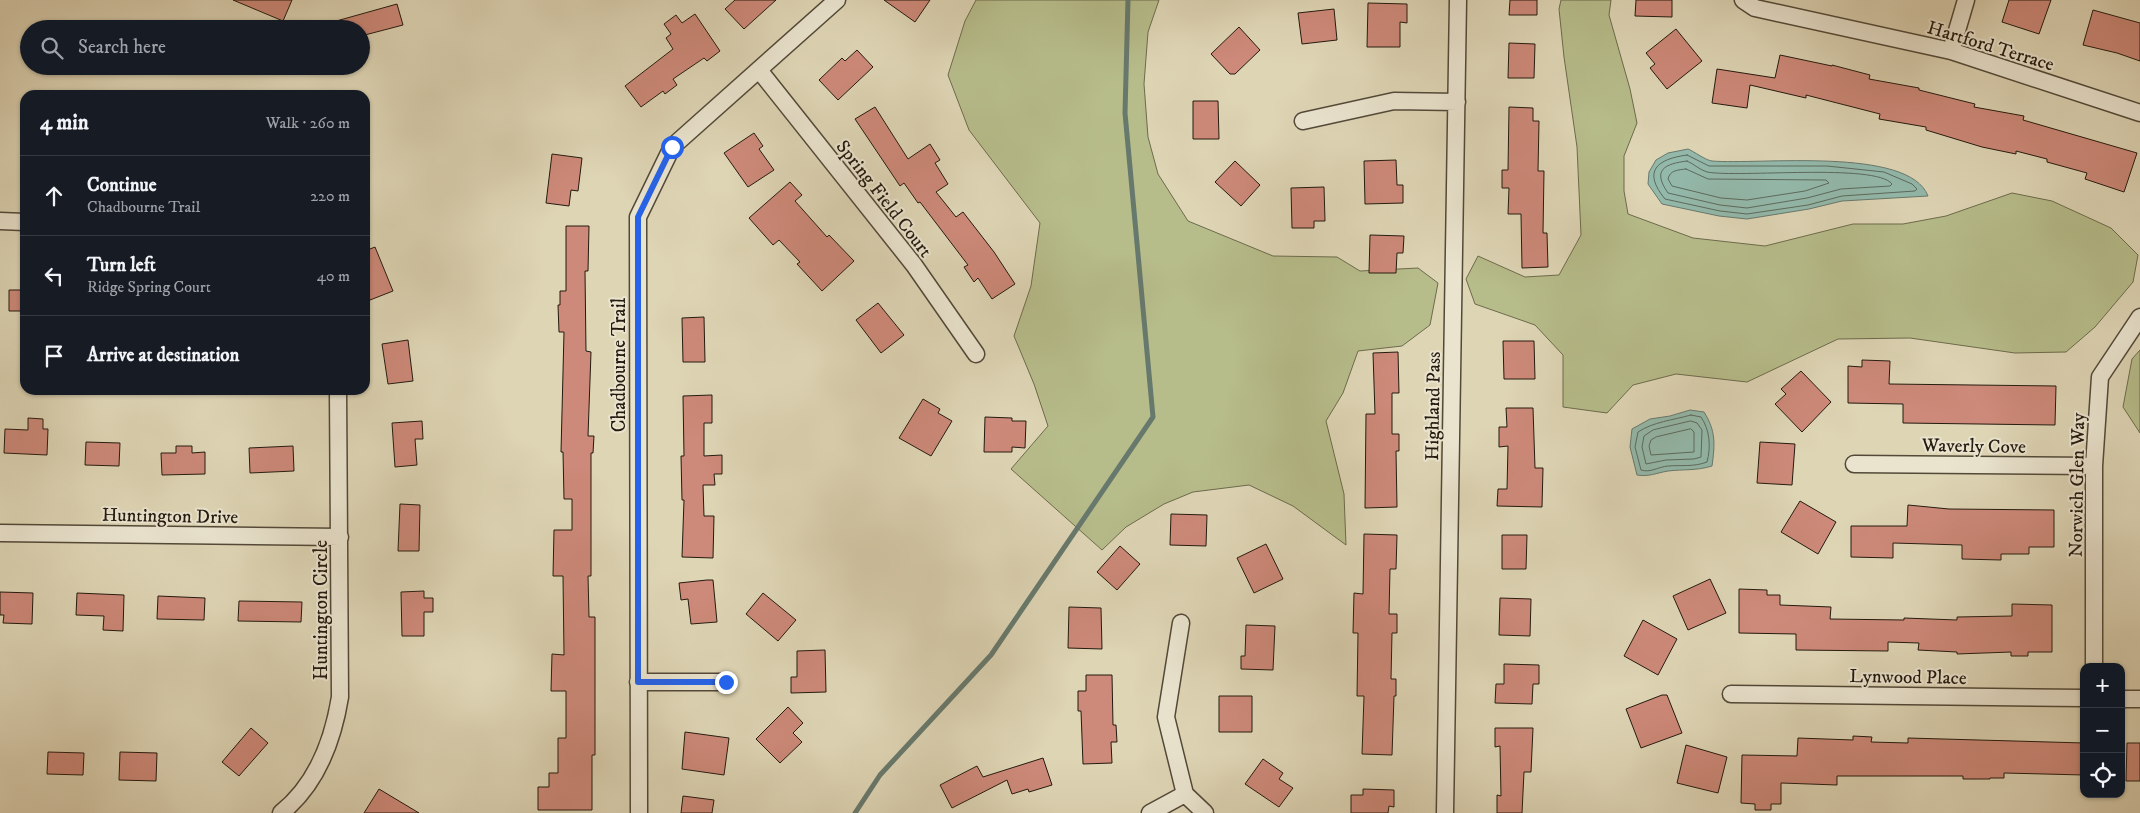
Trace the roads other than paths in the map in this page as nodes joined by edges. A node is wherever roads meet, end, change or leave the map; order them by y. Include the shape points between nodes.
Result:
1 (837, 0) edge
2 (1458, 0) edge
3 (1743, 0) edge
4 (1966, 0) edge
5 (1951, 51) junction
6 (759, 70) junction
7 (1457, 102) junction
8 (2140, 113) edge
9 (1303, 121) dead end
10 (0, 221) edge
11 (20, 222) edge
12 (2140, 317) edge
13 (976, 354) dead end
14 (338, 395) edge
15 (1854, 464) dead end
16 (2094, 466) junction
17 (0, 533) edge
18 (340, 537) junction
19 (1181, 623) dead end
20 (2094, 663) edge
21 (638, 682) junction
22 (726, 682) dead end
23 (1731, 694) dead end
24 (2080, 698) edge
25 (2125, 699) edge
26 (2140, 699) edge
27 (1185, 794) junction
28 (281, 813) edge
29 (639, 813) edge
30 (1150, 813) edge
31 (1205, 813) edge
32 (1445, 813) edge

1 - 6 street, Chadbourne Trail
2 - 7 street, Highland Pass
3 - 5 street, Hartford Terrace via 1755,8
4 - 5 street
5 - 8 street, Hartford Terrace
6 - 13 street, Spring Field Court via 914,265
6 - 21 street, Chadbourne Trail via 672,147 638,217
7 - 9 street via 1394,101
7 - 32 street, Highland Pass
10 - 11 street
12 - 16 street, Norwich Glen Way via 2100,377
14 - 18 street, Huntington Circle
15 - 16 street, Waverly Cove
16 - 20 street, Norwich Glen Way
17 - 18 street, Huntington Drive
18 - 28 street, Huntington Circle via 340,697 336,724 304,790
19 - 27 street via 1166,717
21 - 22 street
21 - 29 street, Chadbourne Trail
23 - 24 street, Lynwood Place
25 - 26 street
27 - 30 street
27 - 31 street

